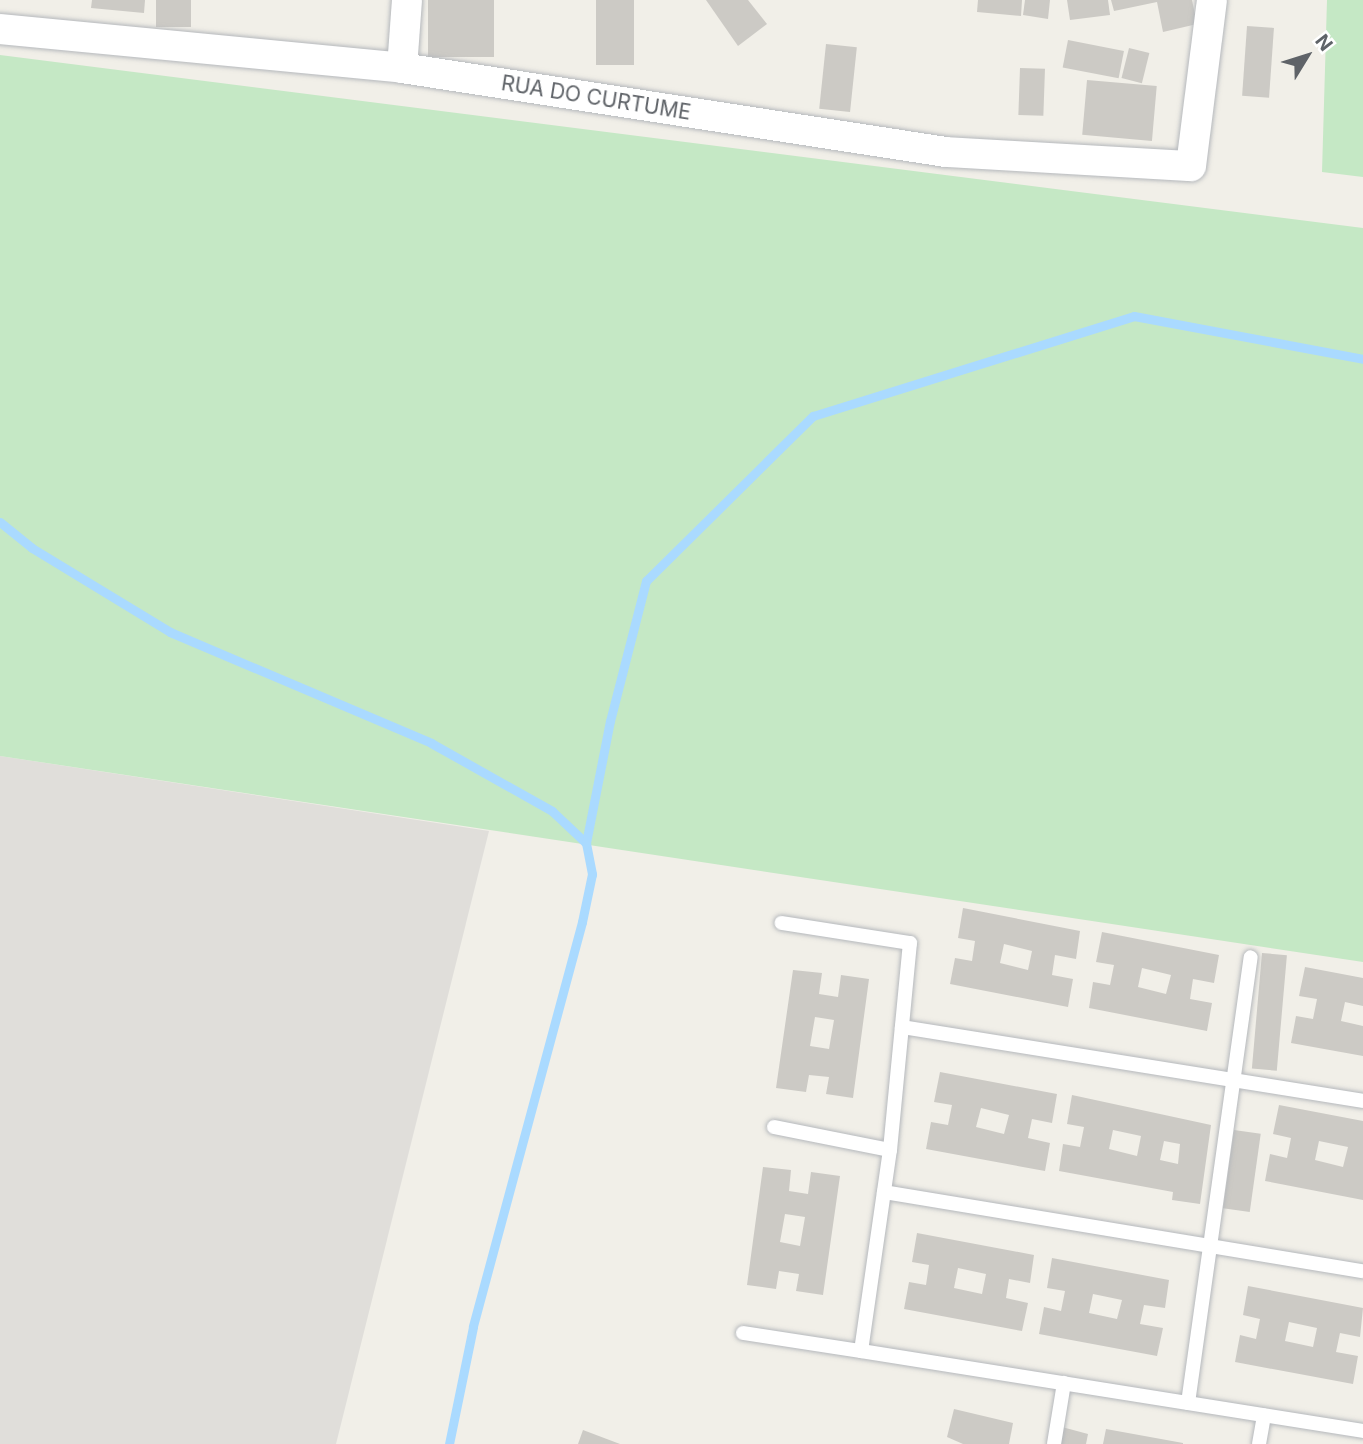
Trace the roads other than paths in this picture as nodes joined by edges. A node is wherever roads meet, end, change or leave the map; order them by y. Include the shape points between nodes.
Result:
1 (407, 0) edge
2 (1213, 0) edge
3 (0, 29) edge
4 (402, 68) junction
5 (782, 923) dead end
6 (1251, 957) dead end
7 (902, 1027) junction
8 (1234, 1080) junction
9 (1363, 1101) edge
10 (774, 1127) dead end
11 (890, 1150) junction
12 (884, 1192) junction
13 (1213, 1246) junction
14 (1363, 1271) edge
15 (743, 1334) dead end
16 (862, 1351) junction
17 (1064, 1383) junction
18 (1188, 1403) junction
19 (1264, 1415) junction
20 (1363, 1431) edge
21 (1054, 1444) edge
22 (1259, 1444) edge

1 - 4 street
2 - 4 street, RUA DO CURTUME via 1191,166 946,152
3 - 4 street, RUA DO CURTUME
5 - 7 lane via 910,943
6 - 8 lane
7 - 8 lane
7 - 11 lane
8 - 9 lane
8 - 13 lane
10 - 11 lane
11 - 12 lane
12 - 13 lane
12 - 16 lane
13 - 14 lane
13 - 18 lane
15 - 16 lane
16 - 17 lane
17 - 18 lane
17 - 21 lane
18 - 19 lane
19 - 20 lane
19 - 22 lane

